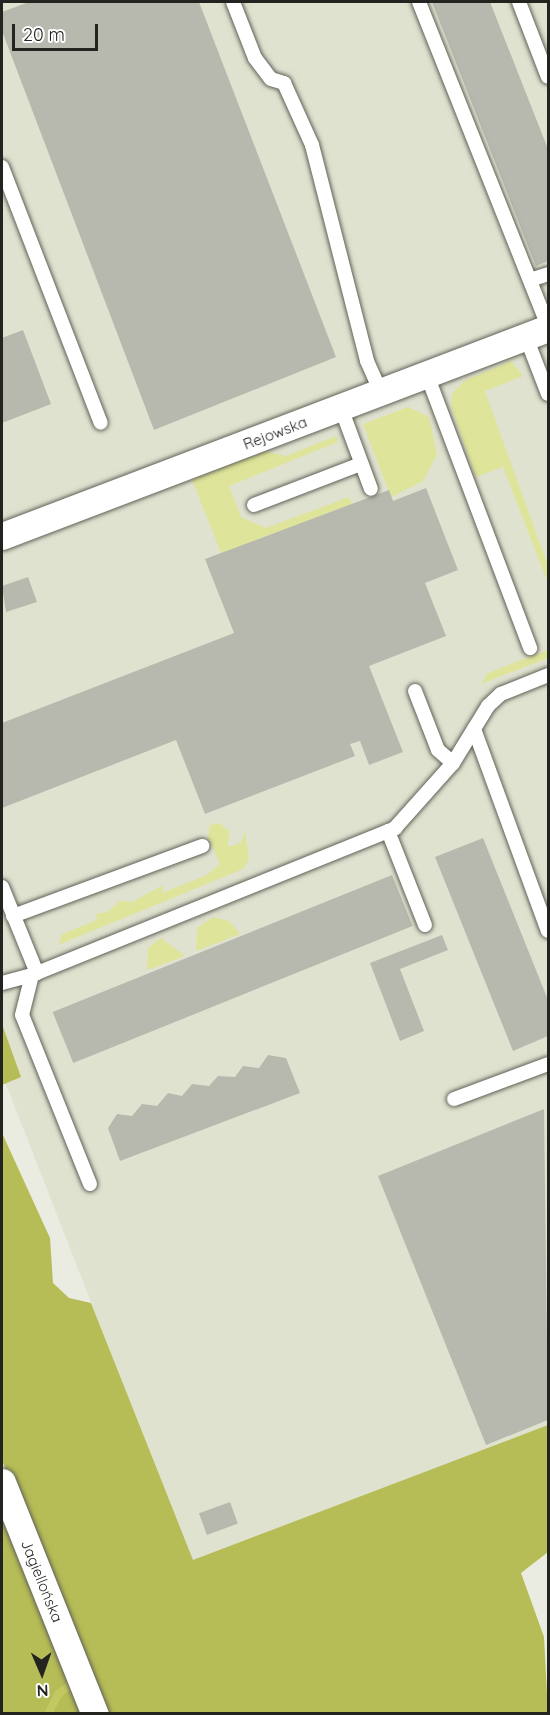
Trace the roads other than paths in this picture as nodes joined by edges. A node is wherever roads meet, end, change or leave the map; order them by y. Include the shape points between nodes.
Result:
1 (233, 2) edge
2 (419, 2) edge
3 (519, 2) edge
4 (549, 77) edge
5 (2, 167) edge
6 (8, 200) edge
7 (549, 274) edge
8 (530, 280) junction
9 (541, 331) edge
10 (427, 375) junction
11 (381, 393) junction
12 (549, 394) edge
13 (340, 408) junction
14 (101, 423) dead end
15 (362, 464) junction
16 (371, 489) dead end
17 (254, 505) dead end
18 (2, 536) edge
19 (530, 648) dead end
20 (549, 675) edge
21 (416, 691) dead end
22 (474, 729) junction
23 (453, 763) junction
24 (388, 831) junction
25 (202, 846) dead end
26 (2, 887) edge
27 (13, 916) junction
28 (425, 925) dead end
29 (549, 931) edge
30 (34, 974) junction
31 (2, 982) edge
32 (549, 1064) edge
33 (454, 1099) dead end
34 (90, 1184) dead end
35 (2, 1482) edge
36 (95, 1713) edge

1 - 11 lane via 255,58 271,79 284,83 312,145 367,361
2 - 8 lane
3 - 4 lane
5 - 6 lane
6 - 14 lane
7 - 8 lane
8 - 9 lane
9 - 10 street, Rejowska
9 - 12 lane
10 - 11 street, Rejowska
10 - 19 lane
11 - 13 street, Rejowska
13 - 15 lane
13 - 18 street, Rejowska
15 - 16 lane
15 - 17 lane
20 - 22 lane via 501,694
21 - 23 lane via 438,750
22 - 23 lane
22 - 29 lane
23 - 24 lane
24 - 28 lane
24 - 30 lane
25 - 27 lane
26 - 27 lane
27 - 30 lane
30 - 31 lane
30 - 34 lane via 22,1015
32 - 33 lane
35 - 36 street, Jagiellońska

